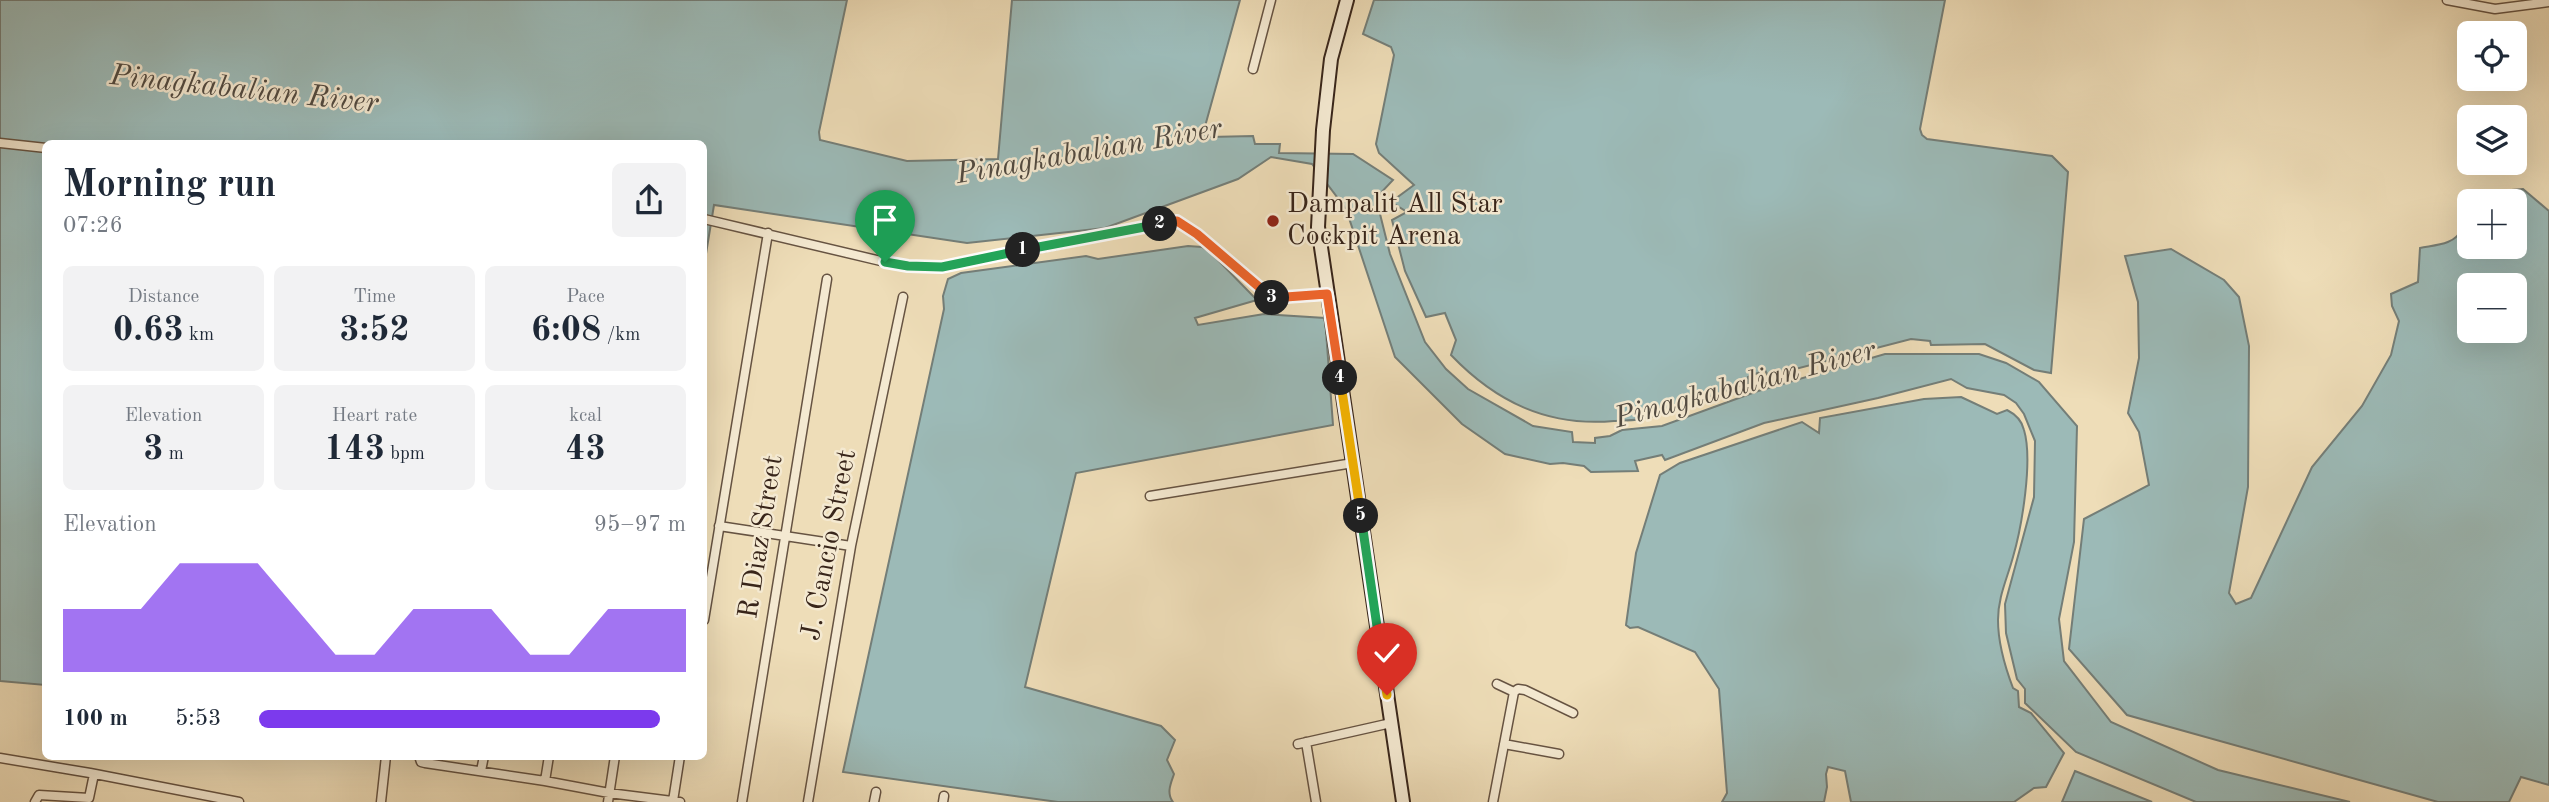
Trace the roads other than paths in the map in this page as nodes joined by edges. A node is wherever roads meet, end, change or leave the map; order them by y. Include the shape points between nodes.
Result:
1 (1271, 0) edge
2 (1348, 0) edge
3 (2447, 0) edge
4 (2549, 2) edge
5 (1253, 69) dead end
6 (0, 143) edge
7 (42, 148) edge
8 (707, 220) edge
9 (768, 233) junction
10 (827, 279) dead end
11 (1327, 294) junction
12 (903, 297) dead end
13 (1353, 463) junction
14 (1150, 496) dead end
15 (719, 526) junction
16 (786, 537) junction
17 (851, 547) junction
18 (708, 563) edge
19 (1497, 684) dead end
20 (1514, 692) junction
21 (1573, 713) dead end
22 (1391, 723) junction
23 (1504, 744) junction
24 (1559, 754) dead end
25 (0, 758) edge
26 (386, 760) edge
27 (422, 760) edge
28 (483, 760) edge
29 (548, 760) edge
30 (614, 760) edge
31 (680, 760) edge
32 (481, 771) junction
33 (94, 774) junction
34 (545, 780) junction
35 (876, 792) dead end
36 (608, 798) edge
37 (35, 802) edge
38 (239, 802) edge
39 (381, 802) edge
40 (676, 802) edge
41 (742, 802) edge
42 (808, 802) edge
43 (874, 802) edge
44 (1316, 802) edge
45 (1403, 802) edge
46 (1493, 802) edge

1 - 5 street
2 - 11 main road via 1331,59 1318,193
3 - 4 street via 2495,9
6 - 7 street
8 - 9 street
9 - 11 street via 885,262 942,267 1177,221 1271,298
9 - 15 street
10 - 16 street, R Diaz Street
11 - 13 main road
12 - 17 street, J. Cancio Street
13 - 14 street
13 - 22 main road
15 - 16 street
15 - 18 street
16 - 17 street
16 - 41 street, R Diaz Street
17 - 42 street, J. Cancio Street
19 - 20 street
20 - 21 street via 1525,690
20 - 23 street
22 - 44 street via 1302,743
22 - 45 main road
23 - 24 street
23 - 46 street
25 - 33 street
26 - 39 street
27 - 32 street
28 - 32 street
29 - 34 street
30 - 36 street
31 - 40 street
32 - 34 street
33 - 37 street via 89,798 39,795
33 - 38 street
34 - 36 street
35 - 43 street
36 - 40 street

